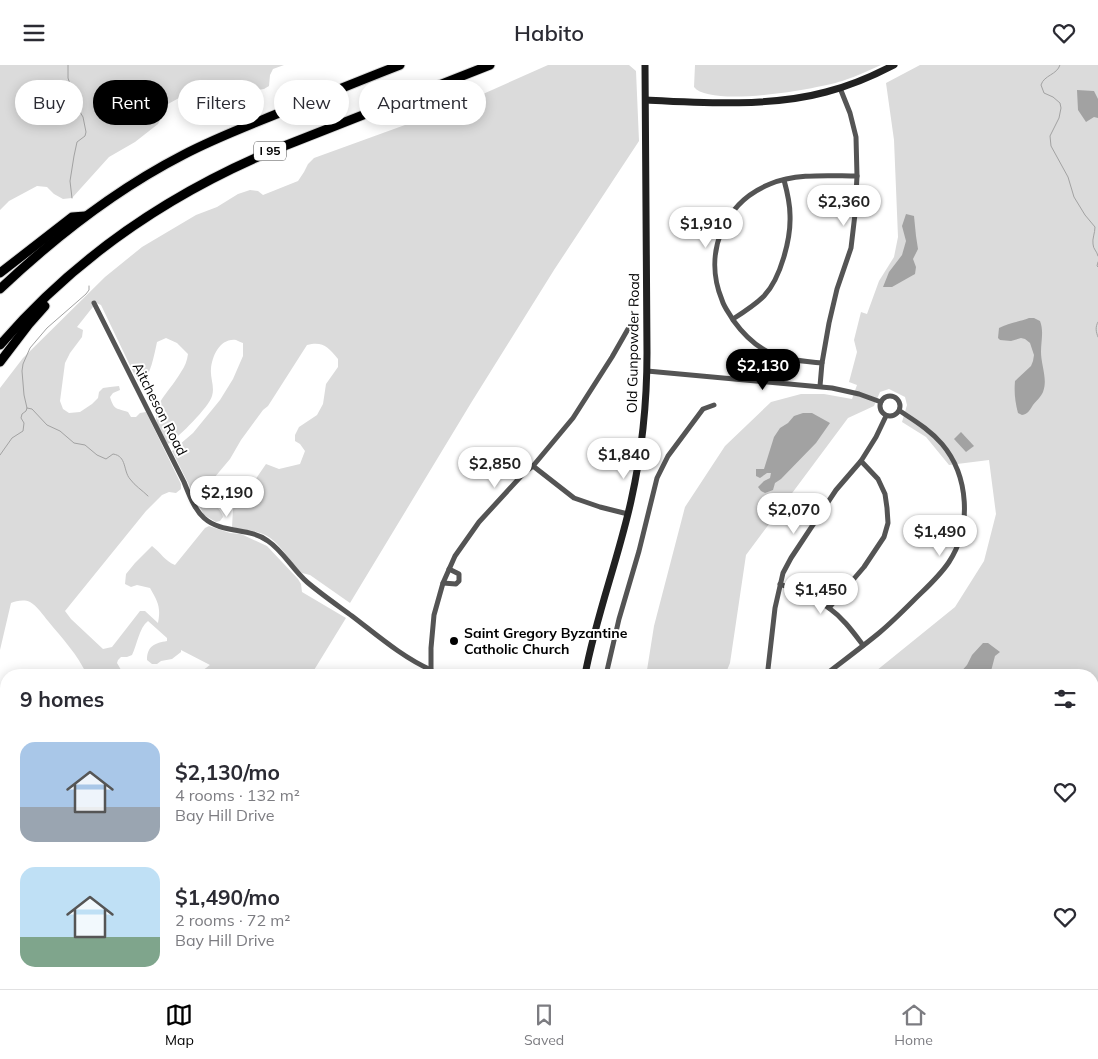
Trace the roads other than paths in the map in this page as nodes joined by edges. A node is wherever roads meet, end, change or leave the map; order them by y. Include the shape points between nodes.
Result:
1 (400, 65) edge
2 (490, 65) edge
3 (645, 65) edge
4 (894, 65) edge
5 (840, 87) junction
6 (646, 101) junction
7 (857, 176) junction
8 (784, 180) junction
9 (86, 216) junction
10 (100, 251) junction
11 (0, 273) edge
12 (0, 289) edge
13 (94, 303) dead end
14 (733, 319) junction
15 (628, 329) dead end
16 (0, 345) edge
17 (0, 361) edge
18 (822, 363) junction
19 (647, 371) junction
20 (820, 386) junction
21 (881, 402) junction
22 (714, 405) dead end
23 (900, 411) junction
24 (886, 416) junction
25 (861, 461) junction
26 (533, 466) junction
27 (628, 514) junction
28 (449, 569) junction
29 (443, 583) junction
30 (780, 584) junction
31 (829, 608) junction
32 (863, 645) junction
33 (426, 669) edge
34 (431, 669) edge
35 (586, 669) edge
36 (607, 669) edge
37 (768, 669) edge
38 (833, 669) edge

1 - 9 highway, I 95 via 212,141 132,184
2 - 10 highway, I 95 via 240,164 172,201
3 - 6 main road, Old Gunpowder Road
4 - 5 main road
5 - 6 main road via 766,101
5 - 7 street via 856,137
6 - 19 main road, Old Gunpowder Road
7 - 8 street via 806,176
7 - 18 street via 851,248 833,302
8 - 14 street via 790,225 779,273 764,296
8 - 14 street via 771,183 742,201 721,230 716,256 717,284 722,302
9 - 11 highway via 72,217
9 - 12 highway, I 95
10 - 16 highway, I 95 via 53,291
10 - 17 highway via 56,294
13 - 33 street, Aitcheson Road via 193,502 204,518 226,529 267,540 306,581
14 - 18 street via 745,335 772,354
15 - 26 street via 573,418
18 - 20 street
19 - 20 street
19 - 27 main road, Old Gunpowder Road via 641,443
20 - 21 street
21 - 23 street via 889,396 895,397 900,402
21 - 24 street via 880,408
22 - 36 street via 703,409 671,451 657,478
23 - 24 street via 892,417
23 - 32 street via 928,430 951,456 962,487 964,517 958,545 942,571 892,622
24 - 25 street
25 - 30 street via 836,491 791,558
25 - 31 street via 878,479 885,494 888,523 884,537 864,567
26 - 27 street via 574,498
26 - 28 street via 478,522
27 - 35 main road, Old Gunpowder Road
28 - 29 street
28 - 29 street via 459,574 459,581 456,584
29 - 34 street via 432,627
30 - 31 street
30 - 37 street
31 - 32 street
32 - 38 street

